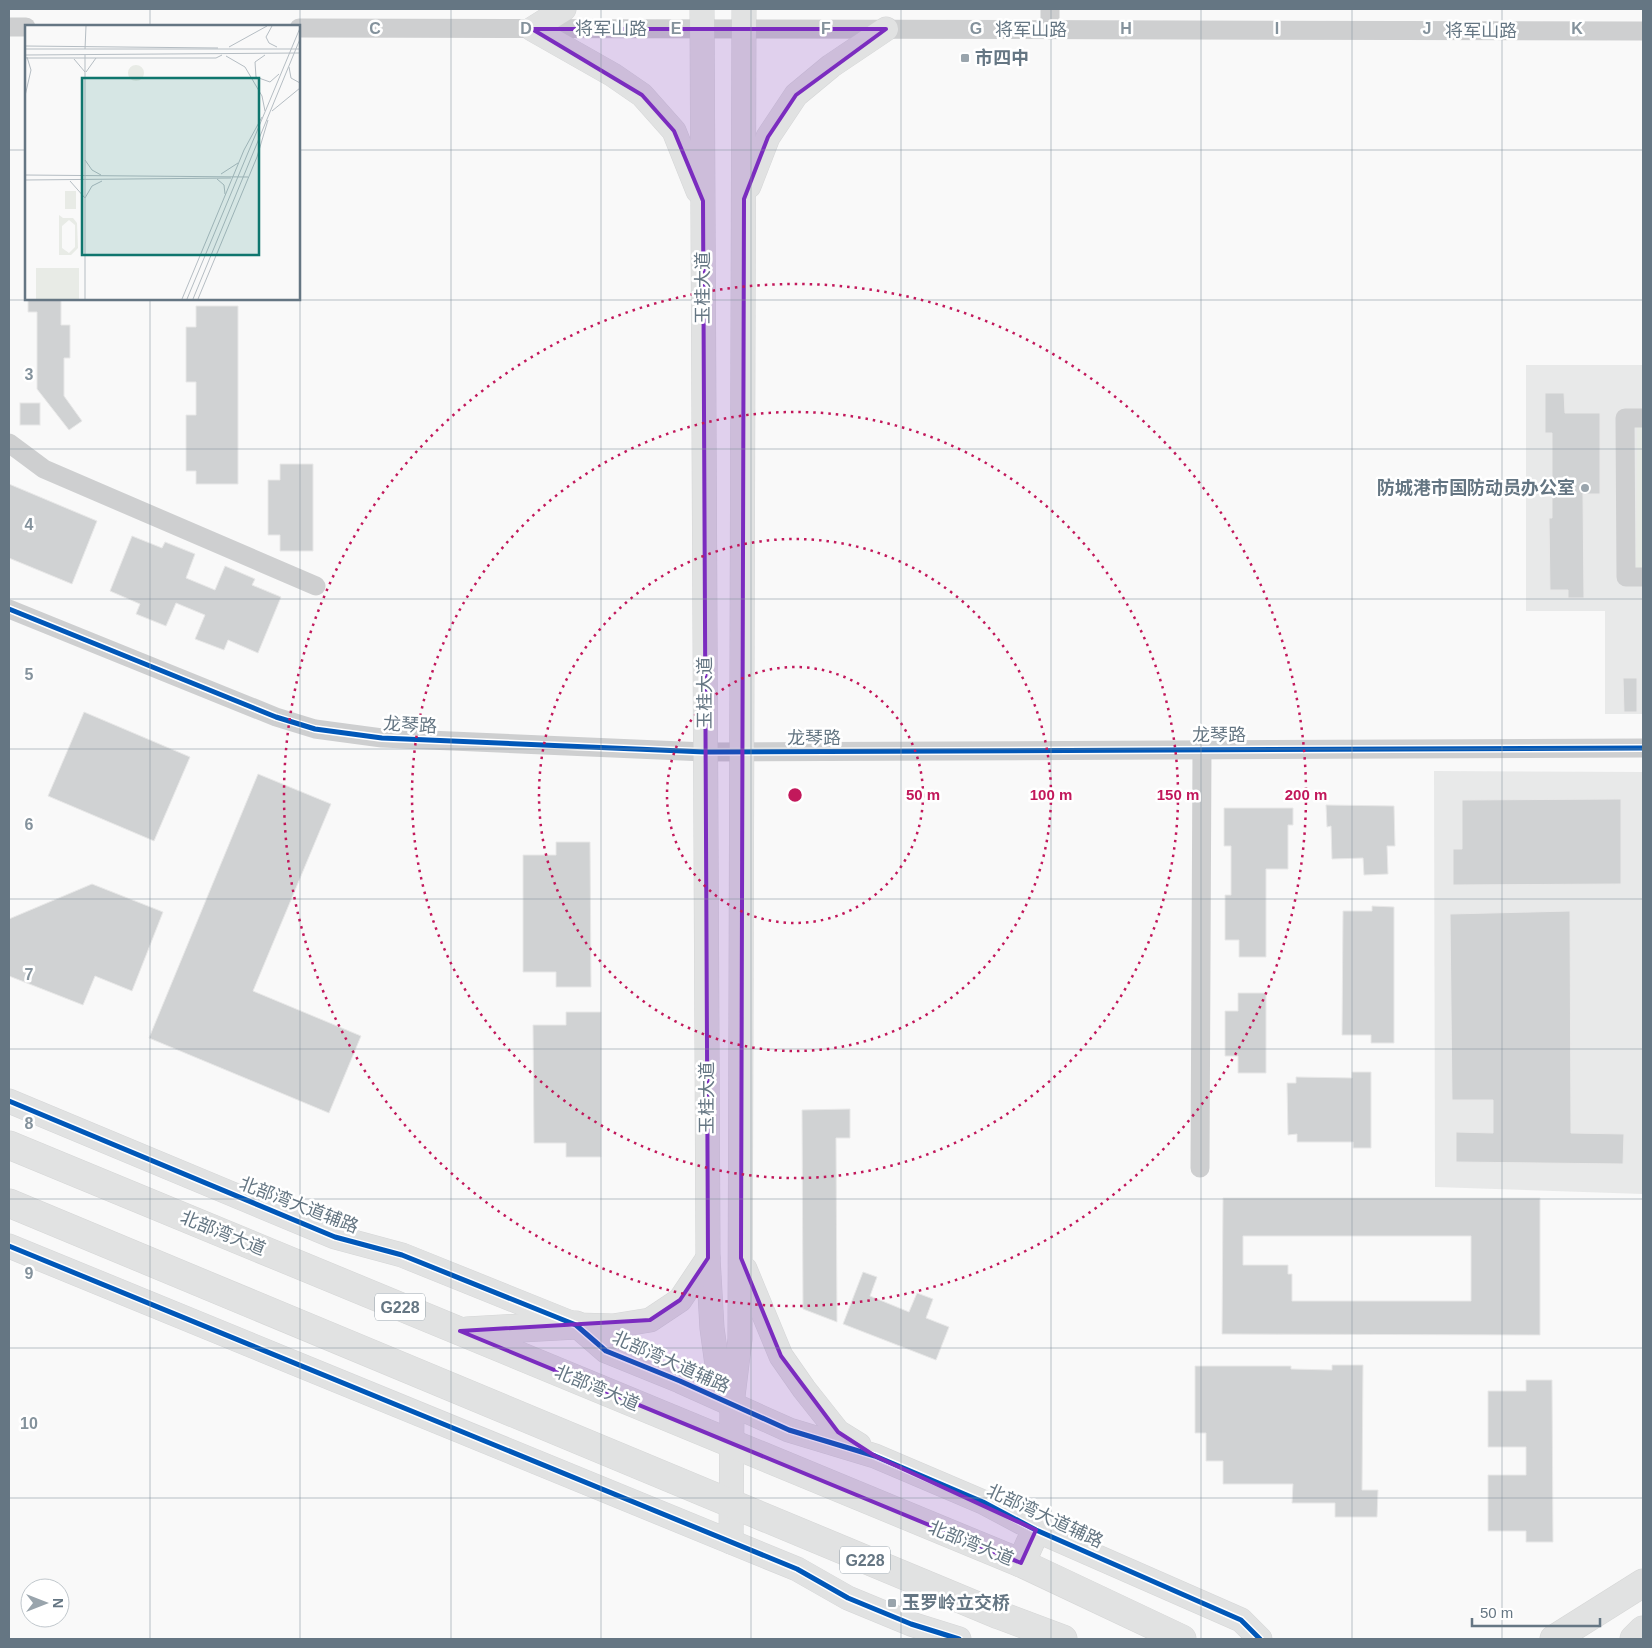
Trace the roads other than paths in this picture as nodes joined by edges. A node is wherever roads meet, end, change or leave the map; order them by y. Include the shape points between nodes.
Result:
1 (564, 9) edge
2 (1050, 9) edge
3 (702, 19) edge
4 (744, 19) edge
5 (9, 27) edge
6 (25, 27) edge
7 (300, 28) edge
8 (532, 28) junction
9 (886, 29) junction
10 (1050, 30) junction
11 (1643, 31) edge
12 (744, 199) junction
13 (702, 202) junction
14 (1643, 418) edge
15 (9, 444) edge
16 (1643, 577) edge
17 (316, 586) dead end
18 (9, 610) edge
19 (1643, 748) edge
20 (1202, 749) junction
21 (705, 752) junction
22 (743, 752) junction
23 (9, 1101) edge
24 (9, 1145) edge
25 (1200, 1168) dead end
26 (9, 1203) edge
27 (9, 1246) edge
28 (708, 1258) junction
29 (741, 1258) junction
30 (576, 1325) junction
31 (460, 1331) junction
32 (732, 1404) junction
33 (732, 1444) junction
34 (875, 1456) junction
35 (732, 1504) junction
36 (1036, 1530) junction
37 (731, 1542) junction
38 (1021, 1564) junction
39 (1643, 1583) edge
40 (1643, 1630) edge
41 (959, 1639) edge
42 (1063, 1639) edge
43 (1182, 1639) edge
44 (1260, 1639) edge
45 (1554, 1639) edge
46 (1634, 1639) edge

1 - 8 main road
2 - 10 street
3 - 4 street, 将军山路
3 - 8 street, 将军山路
3 - 13 main road, 玉桂大道
4 - 9 street, 将军山路
4 - 12 main road, 玉桂大道
5 - 6 street
7 - 8 street, 将军山路
8 - 13 main road via 642,95 674,131
9 - 10 street, 将军山路
9 - 12 main road via 831,66 796,95 768,137
10 - 11 street, 将军山路
12 - 22 main road, 玉桂大道
13 - 21 main road, 玉桂大道
14 - 16 street via 1625,418 1626,577
15 - 17 street via 44,468
18 - 21 street, 龙琴路 via 316,729 382,738
19 - 20 street, 龙琴路
20 - 22 street, 龙琴路
20 - 25 street
21 - 22 street, 龙琴路
21 - 28 main road, 玉桂大道
22 - 29 main road, 玉桂大道
23 - 30 main road, 北部湾大道辅路 via 335,1237 402,1255
24 - 31 highway, 北部湾大道 / G228
26 - 35 highway, G228
27 - 37 main road
28 - 29 main road
28 - 30 main road via 680,1300 650,1320 613,1326
28 - 32 main road, 玉桂大道 via 718,1372
29 - 32 main road, 玉桂大道 via 740,1339
29 - 34 main road via 781,1356 838,1432
30 - 31 highway
30 - 32 main road, 北部湾大道辅路 via 606,1351
31 - 33 highway, 北部湾大道 / G228
32 - 33 main road, 玉桂大道
32 - 34 main road, 北部湾大道辅路 via 789,1430
33 - 35 main road, 玉桂大道
33 - 38 highway, 北部湾大道 / G228
34 - 36 main road, 北部湾大道辅路 via 983,1502
35 - 37 main road, 玉桂大道
35 - 42 highway, G228
36 - 38 highway
36 - 44 main road, 北部湾大道辅路 via 1241,1620
37 - 41 main road via 797,1568 848,1598 911,1624
38 - 43 highway, 北部湾大道 / G228
39 - 45 highway
40 - 46 highway

